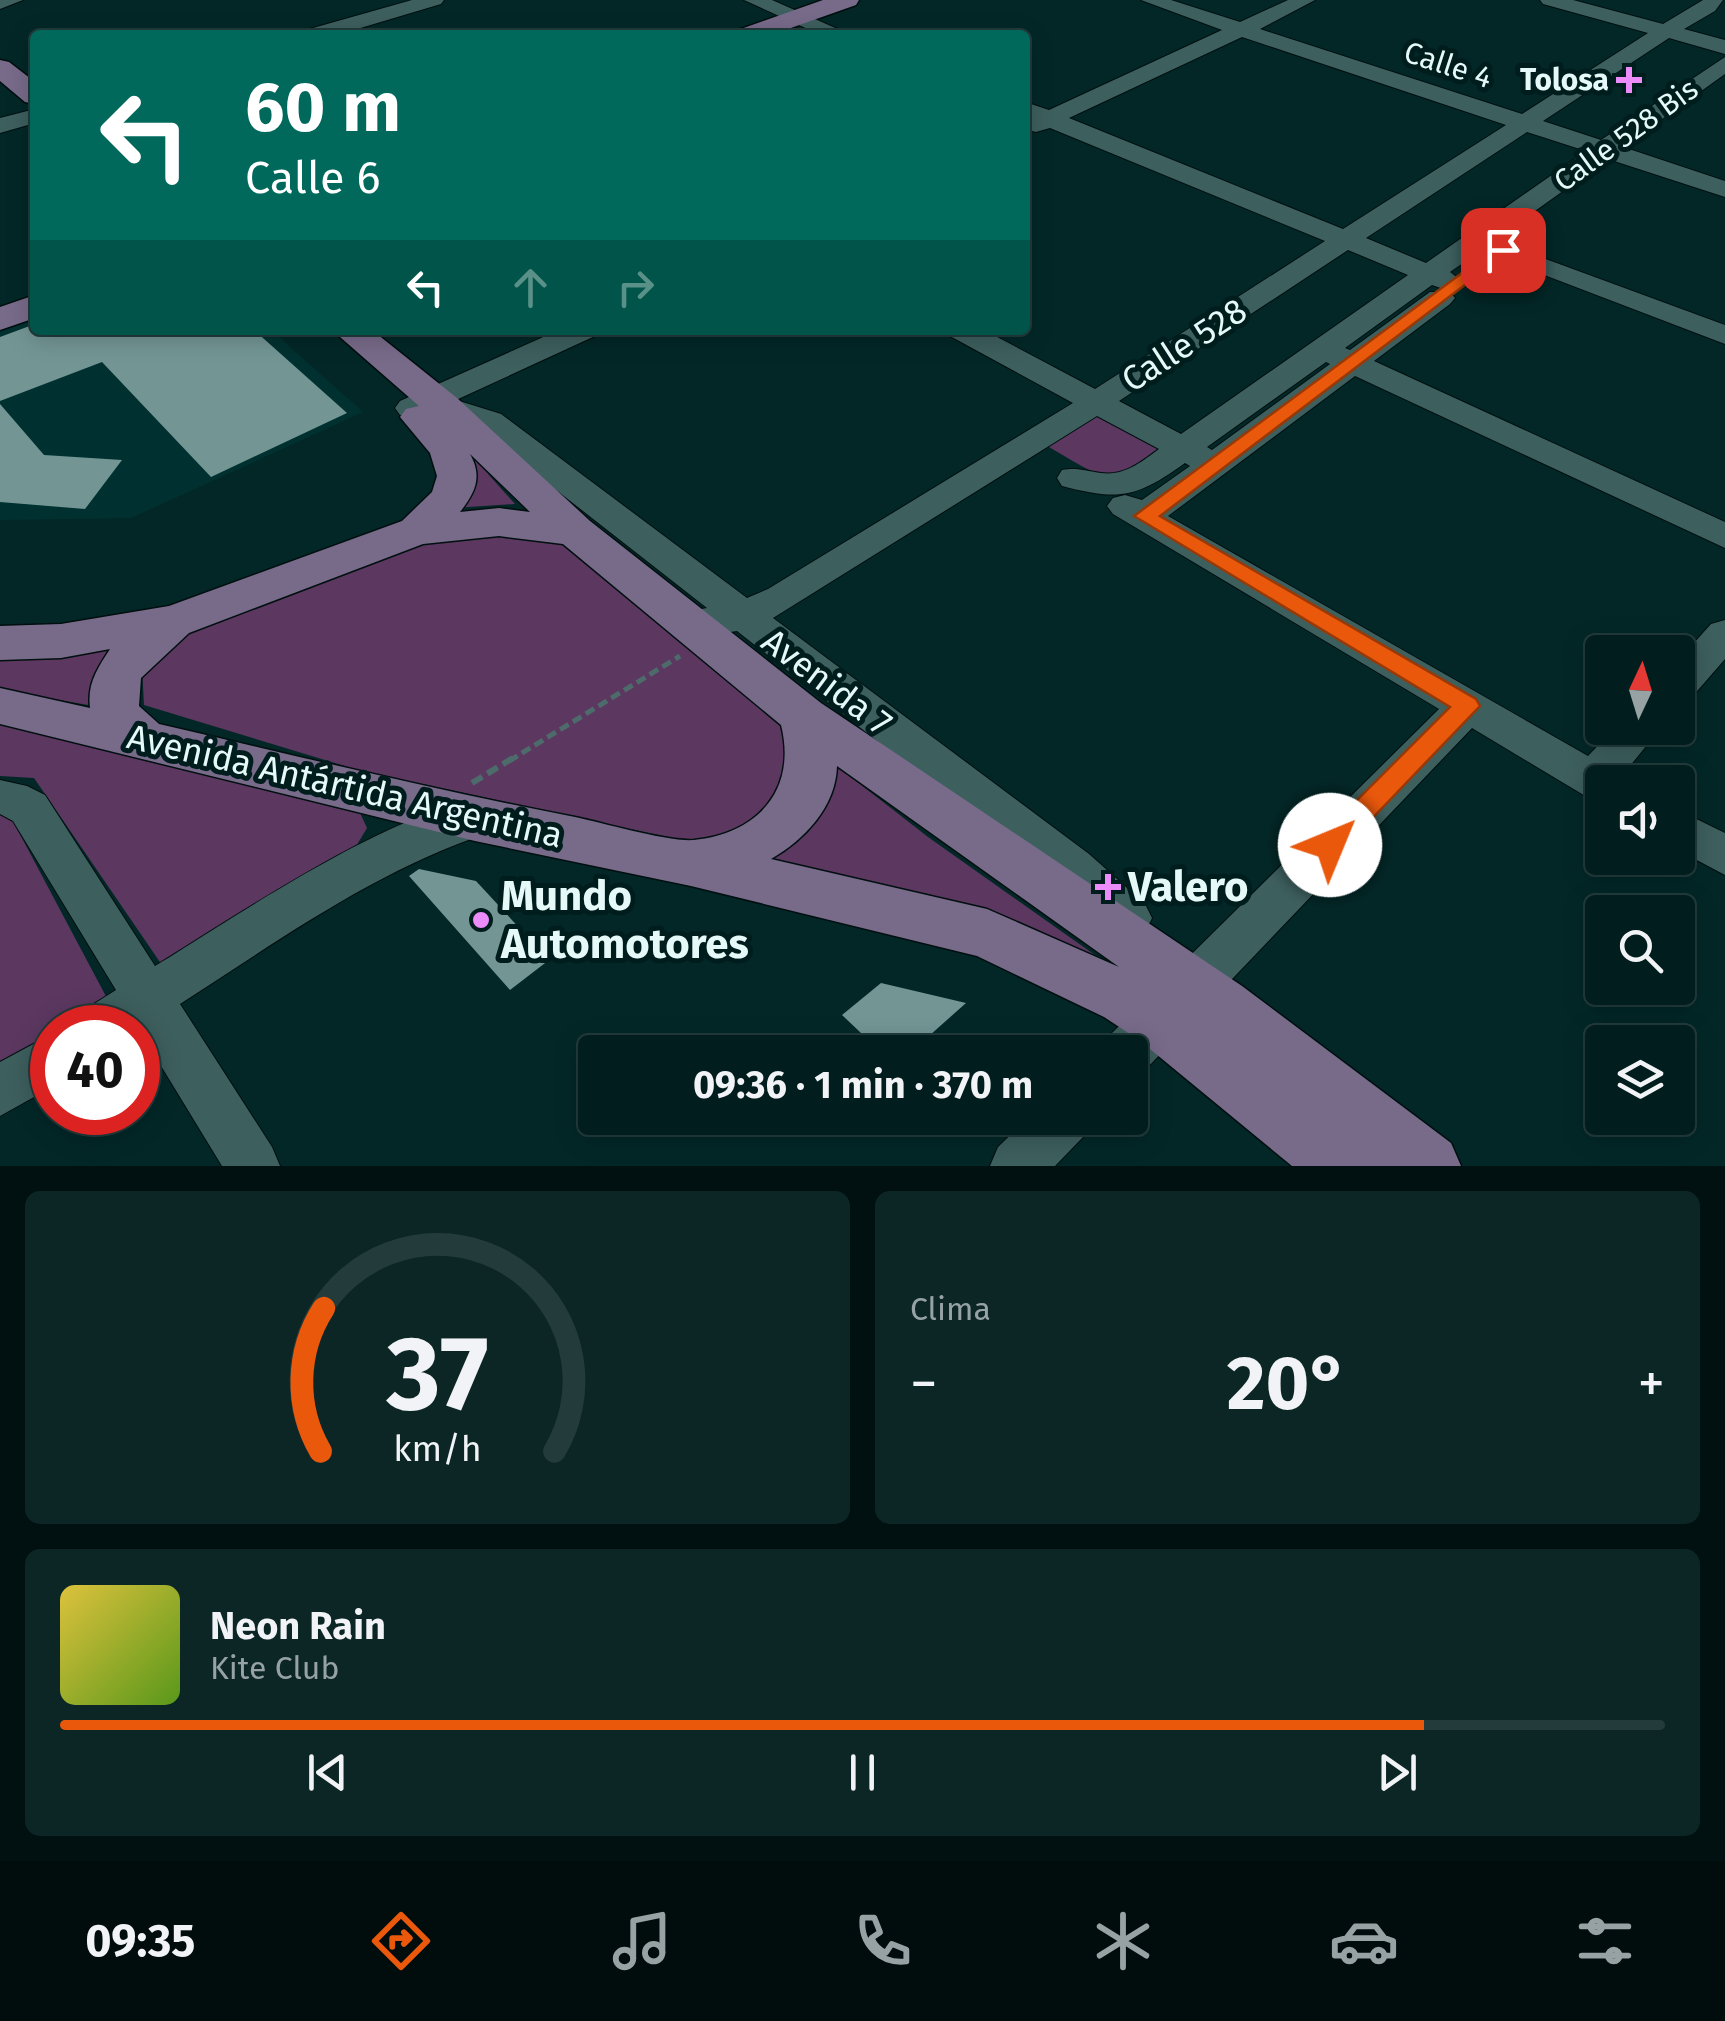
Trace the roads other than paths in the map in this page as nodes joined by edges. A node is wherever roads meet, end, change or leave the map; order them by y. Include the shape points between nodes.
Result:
1 (13, 0) edge
2 (353, 0) edge
3 (434, 0) edge
4 (754, 0) edge
5 (1150, 0) edge
6 (1305, 0) edge
7 (1550, 0) edge
8 (1713, 0) edge
9 (0, 3) edge
10 (857, 3) edge
11 (382, 15) junction
12 (800, 26) edge
13 (406, 28) dead end
14 (331, 30) edge
15 (1241, 30) junction
16 (1664, 32) junction
17 (0, 47) edge
18 (0, 68) edge
19 (1723, 69) edge
20 (30, 71) edge
21 (30, 92) edge
22 (30, 117) edge
23 (1033, 120) edge
24 (1525, 124) junction
25 (0, 126) edge
26 (1619, 154) junction
27 (1725, 189) edge
28 (1346, 240) junction
29 (1472, 245) junction
30 (1503, 250) junction
31 (1443, 280) junction
32 (30, 290) edge
33 (0, 300) edge
34 (30, 308) edge
35 (0, 319) edge
36 (1725, 334) edge
37 (326, 335) edge
38 (355, 335) edge
39 (574, 335) edge
40 (969, 335) edge
41 (1337, 355) junction
42 (1094, 403) junction
43 (429, 404) junction
44 (1180, 448) junction
45 (1021, 451) junction
46 (1212, 464) junction
47 (1074, 478) junction
48 (1144, 516) junction
49 (417, 531) junction
50 (575, 531) junction
51 (1725, 536) edge
52 (175, 621) junction
53 (712, 627) junction
54 (1725, 634) edge
55 (0, 643) edge
56 (1695, 667) edge
57 (0, 706) edge
58 (1468, 706) junction
59 (803, 716) junction
60 (142, 739) junction
61 (1627, 745) edge
62 (1611, 765) edge
63 (1585, 774) edge
64 (372, 795) junction
65 (15, 802) edge
66 (453, 814) junction
67 (1695, 838) edge
68 (1725, 856) edge
69 (690, 863) junction
70 (356, 866) junction
71 (146, 998) junction
72 (135, 1005) edge
73 (1160, 1019) edge
74 (30, 1072) edge
75 (0, 1092) edge
76 (1048, 1135) edge
77 (253, 1166) edge
78 (1018, 1166) edge
79 (1343, 1166) edge
80 (1428, 1166) edge

1 - 9 street
2 - 11 street
3 - 11 street
4 - 12 street
5 - 15 street, Calle 4
6 - 15 street
7 - 16 street
8 - 16 street, Calle 528
10 - 12 main road
11 - 13 street
11 - 14 street
15 - 23 street
15 - 24 street, Calle 4
16 - 19 street
16 - 24 street, Calle 528
17 - 20 main road
18 - 21 main road
19 - 26 street, Calle 528 Bis
22 - 25 street
23 - 28 street
24 - 26 street, Calle 4
24 - 28 street, Calle 528
26 - 27 street, Calle 4
26 - 29 street, Calle 528 Bis
26 - 30 street, Calle 528 Bis
28 - 31 street
28 - 42 street, Calle 528
29 - 30 street
29 - 31 street, Calle 528 Bis
30 - 31 street, Calle 528 Bis
30 - 36 street
31 - 41 street, Calle 528 Bis
32 - 33 main road
34 - 35 main road
37 - 43 main road, Avenida 7
38 - 43 main road, Avenida 7
39 - 43 street
40 - 42 street
41 - 44 street, Calle 528 Bis
41 - 46 street, Calle 528 Bis
41 - 51 street
42 - 44 street
42 - 45 street, Calle 528
43 - 49 main road, Avenida 7 via 458,476 447,504
43 - 50 main road, Avenida 7
43 - 53 street, Avenida 7 via 489,421
44 - 46 street
44 - 47 street, Calle 528 Bis via 1137,480 1105,485
45 - 47 street
45 - 53 street, Calle 528 via 781,598
46 - 48 street, Calle 528 Bis
47 - 48 street
48 - 58 street
49 - 50 main road via 499,522
49 - 52 main road
50 - 53 main road, Avenida 7
52 - 55 main road via 98,636
52 - 60 main road via 126,660 114,683 112,706 121,725
53 - 59 main road, Avenida 7
53 - 73 street, Avenida 7 via 1074,868 1165,952
54 - 56 street
57 - 60 main road, Avenida Antártida Argentina
58 - 63 street
58 - 73 street
59 - 69 main road via 814,768 806,795 787,820 728,856
59 - 73 main road, Avenida 7
60 - 64 main road, Avenida Antártida Argentina
61 - 62 street
64 - 66 main road, Avenida Antártida Argentina
64 - 70 street via 384,826
65 - 71 street
66 - 69 main road, Avenida Antártida Argentina
66 - 70 street via 436,830
67 - 68 street
69 - 73 main road, Avenida 7 via 987,934
70 - 71 street
71 - 72 street
71 - 77 street
73 - 79 main road, Avenida 7
73 - 80 main road, Avenida 7
74 - 75 street
76 - 78 street

